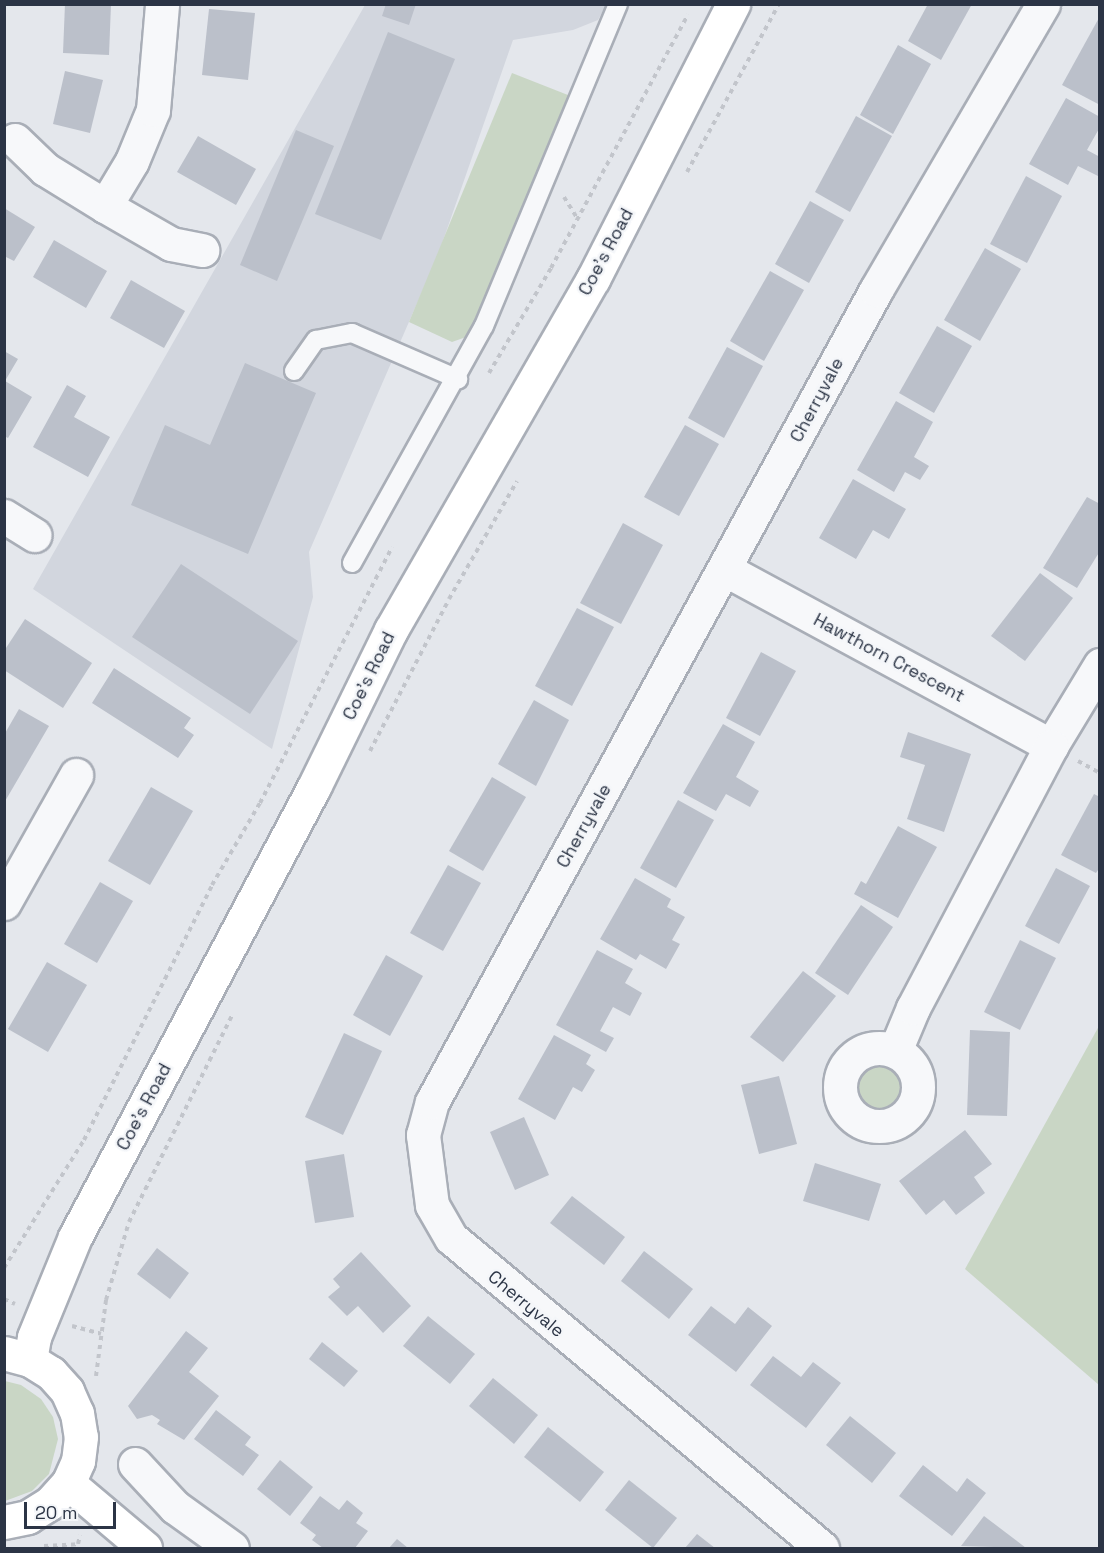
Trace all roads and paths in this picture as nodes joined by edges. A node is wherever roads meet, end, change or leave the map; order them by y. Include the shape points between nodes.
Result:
1 (162, 4) edge
2 (618, 4) edge
3 (694, 4) edge
4 (733, 4) edge
5 (779, 4) edge
6 (1043, 4) edge
7 (15, 140) dead end
8 (684, 176) dead end
9 (105, 207) junction
10 (202, 250) dead end
11 (294, 371) dead end
12 (458, 379) junction
13 (485, 380) dead end
14 (519, 477) dead end
15 (4, 516) edge
16 (34, 535) dead end
17 (396, 540) dead end
18 (352, 563) dead end
19 (726, 570) junction
20 (1100, 665) edge
21 (1051, 746) junction
22 (369, 753) dead end
23 (76, 775) dead end
24 (4, 903) edge
25 (238, 1005) dead end
26 (895, 1051) dead end
27 (4, 1268) edge
28 (17, 1357) edge
29 (97, 1388) dead end
30 (135, 1464) dead end
31 (78, 1493) junction
32 (4, 1522) edge
33 (39, 1547) edge
34 (145, 1548) edge
35 (232, 1548) edge
36 (822, 1548) edge

1 - 9 street via 153,110 132,161
2 - 12 lane via 538,202
3 - 13 path via 551,268
4 - 28 main road, Coe's Road via 593,279 391,630 314,788 75,1237 34,1337
5 - 8 path
6 - 19 street, Cherryvale via 876,290
7 - 9 street via 45,169
9 - 10 street via 171,244
11 - 12 lane via 316,340 352,333
12 - 18 lane
14 - 22 path via 449,599
15 - 16 street
17 - 27 path via 260,803 212,885 84,1140
19 - 21 street, Hawthorn Crescent
19 - 36 street, Cherryvale via 432,1102 423,1135 425,1171 432,1205 451,1238
20 - 21 street
21 - 26 street via 913,1008
23 - 24 street
25 - 29 path via 129,1222 106,1300 96,1366
28 - 31 main road via 62,1385 77,1413 81,1437
30 - 35 street via 175,1507
31 - 32 main road via 50,1503 28,1517
31 - 33 path via 78,1544
31 - 34 main road

